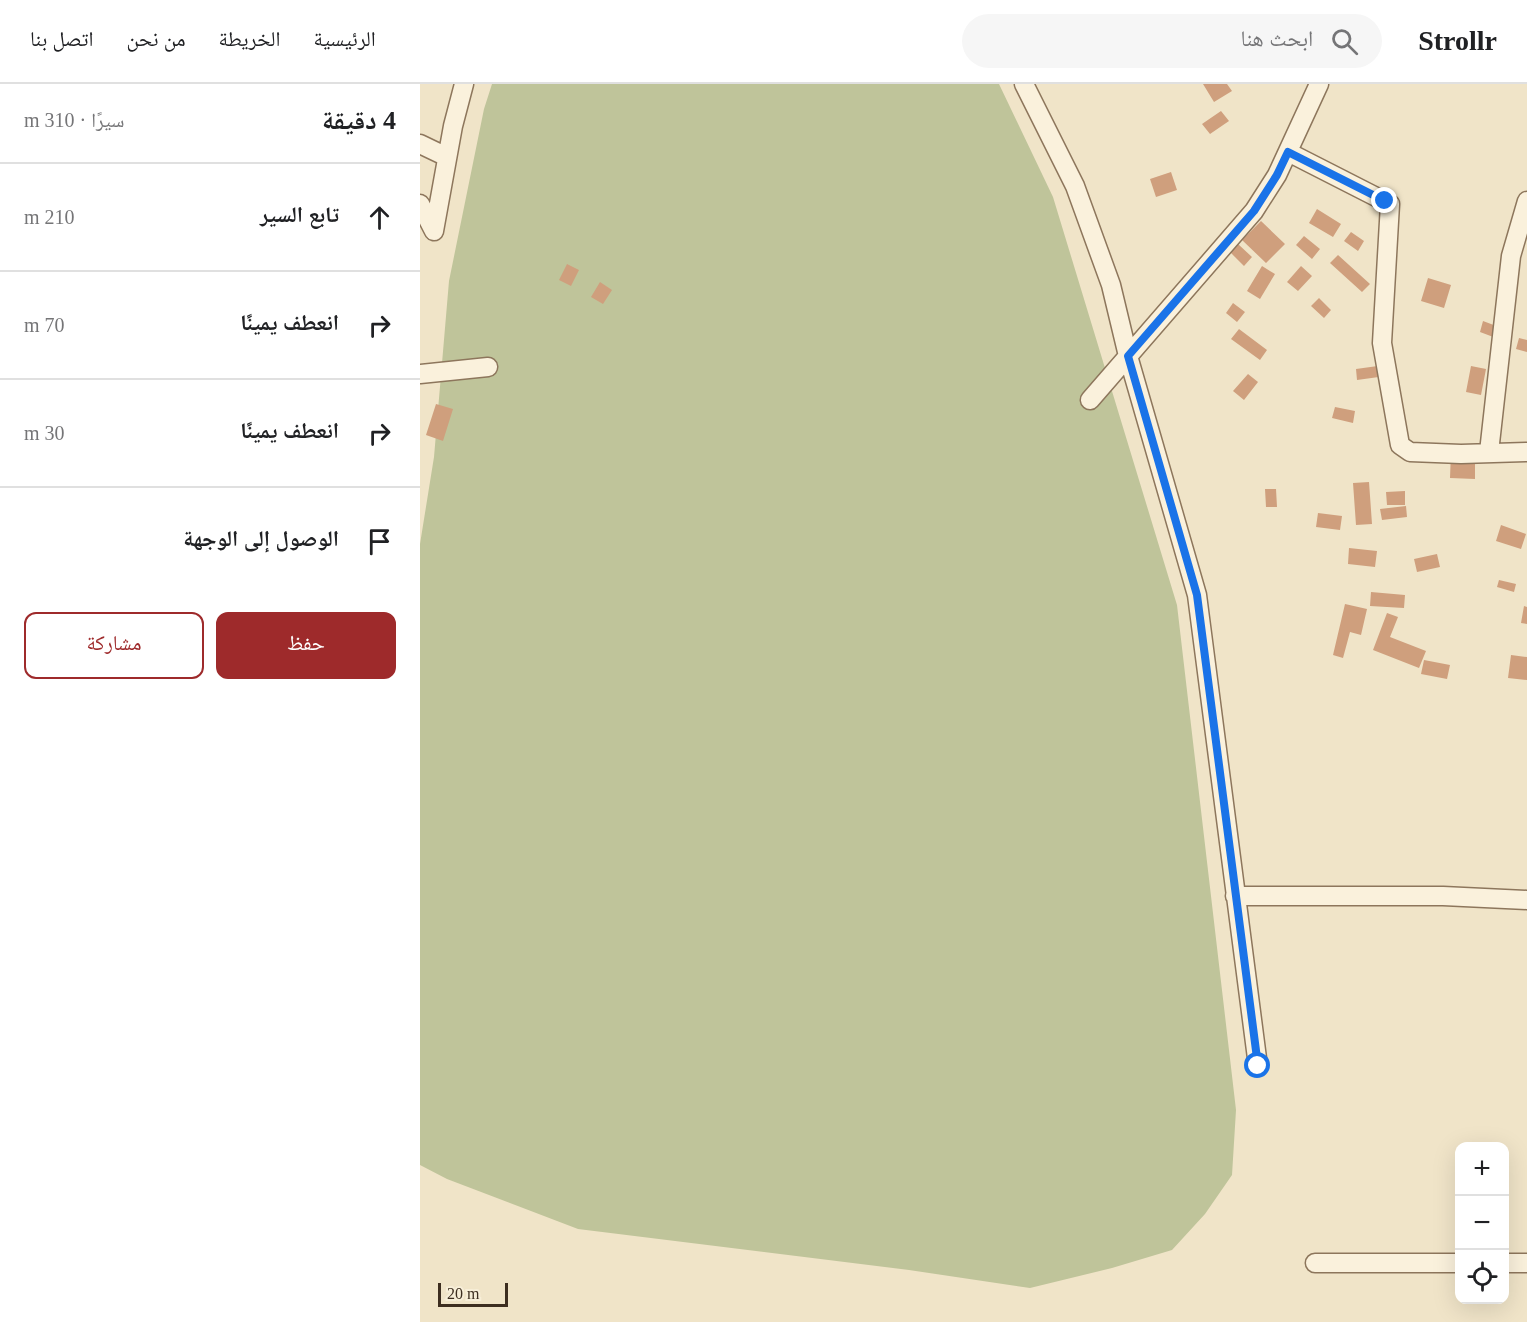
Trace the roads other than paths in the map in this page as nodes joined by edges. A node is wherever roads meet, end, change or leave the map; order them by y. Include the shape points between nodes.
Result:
1 (464, 84) edge
2 (1024, 84) edge
3 (1319, 84) edge
4 (420, 144) edge
5 (1288, 152) junction
6 (447, 157) junction
7 (1527, 201) edge
8 (420, 204) edge
9 (1128, 356) junction
10 (488, 367) dead end
11 (420, 374) edge
12 (1090, 400) dead end
13 (1489, 452) junction
14 (1527, 452) edge
15 (1235, 896) junction
16 (1527, 900) edge
17 (1258, 1066) dead end
18 (1315, 1263) dead end
19 (1455, 1263) edge
20 (1509, 1263) edge
21 (1527, 1263) edge

1 - 6 street
2 - 9 street via 1075,186 1111,285
3 - 5 street
4 - 6 street
5 - 9 street via 1254,211
5 - 13 street via 1390,204 1382,343 1400,445 1410,452
6 - 8 street via 434,231
7 - 13 street via 1511,256
9 - 12 street
9 - 15 street via 1197,595
10 - 11 street
13 - 14 street
15 - 16 street
15 - 17 street
18 - 19 street
20 - 21 street

